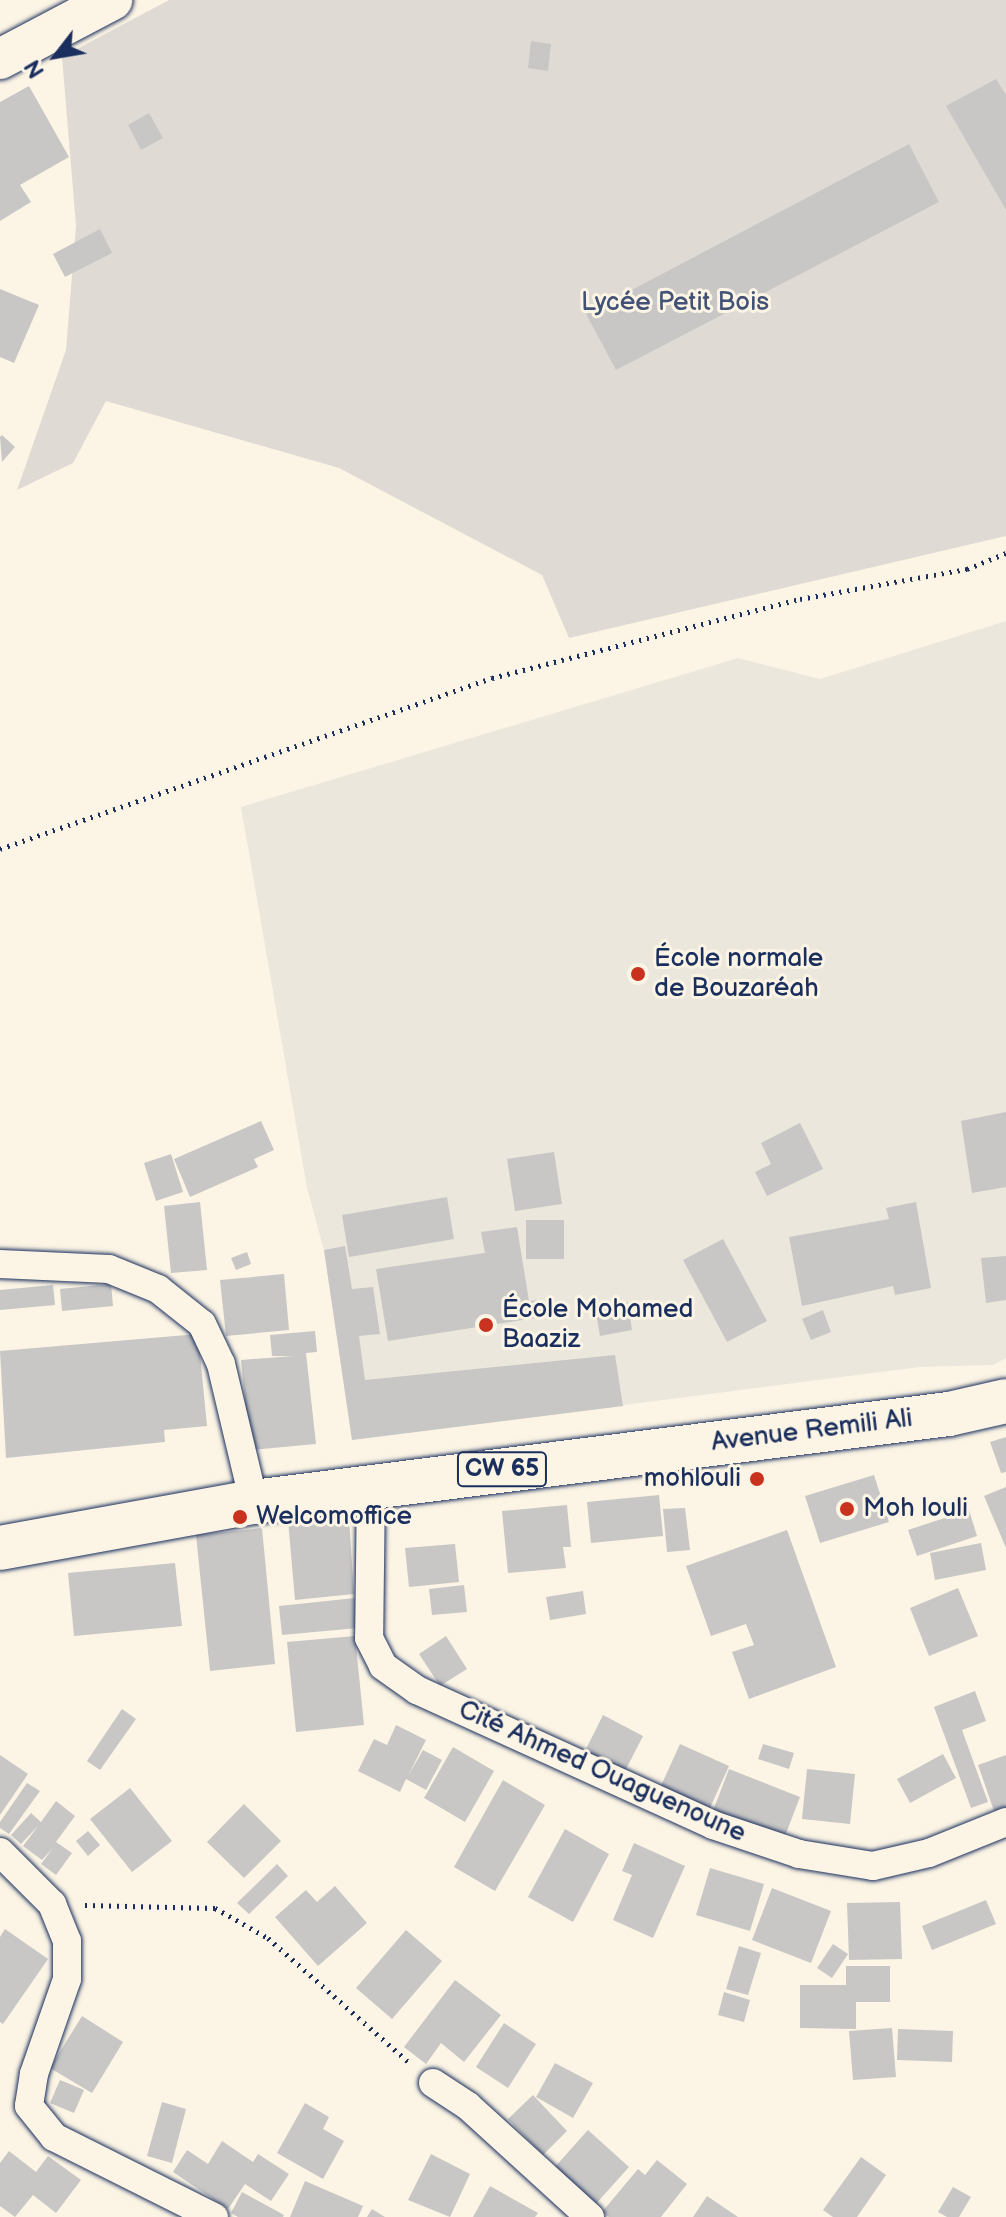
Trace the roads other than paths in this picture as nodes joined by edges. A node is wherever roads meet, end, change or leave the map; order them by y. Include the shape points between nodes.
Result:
1 (112, 0) edge
2 (0, 59) edge
3 (0, 1264) edge
4 (1006, 1401) edge
5 (371, 1485) junction
6 (254, 1502) junction
7 (0, 1548) edge
8 (1006, 1822) edge
9 (0, 1852) edge
10 (433, 2083) road end
11 (214, 2217) edge
12 (590, 2217) edge

1 - 2 main road
3 - 6 street via 109,1269 158,1289 202,1324 221,1364
4 - 5 main road, Avenue Remili Ali / CW 65 via 949,1414
5 - 6 main road, Avenue Remili Ali / CW 65
5 - 8 street, Cité Ahmed Ouaguenoune via 369,1638 383,1666 417,1690 713,1825 799,1854 873,1866 929,1853
6 - 7 main road, Avenue Remili Ali / CW 65
9 - 11 street via 52,1904 67,1941 67,1979 34,2074 29,2106 54,2137
10 - 12 street via 468,2106

